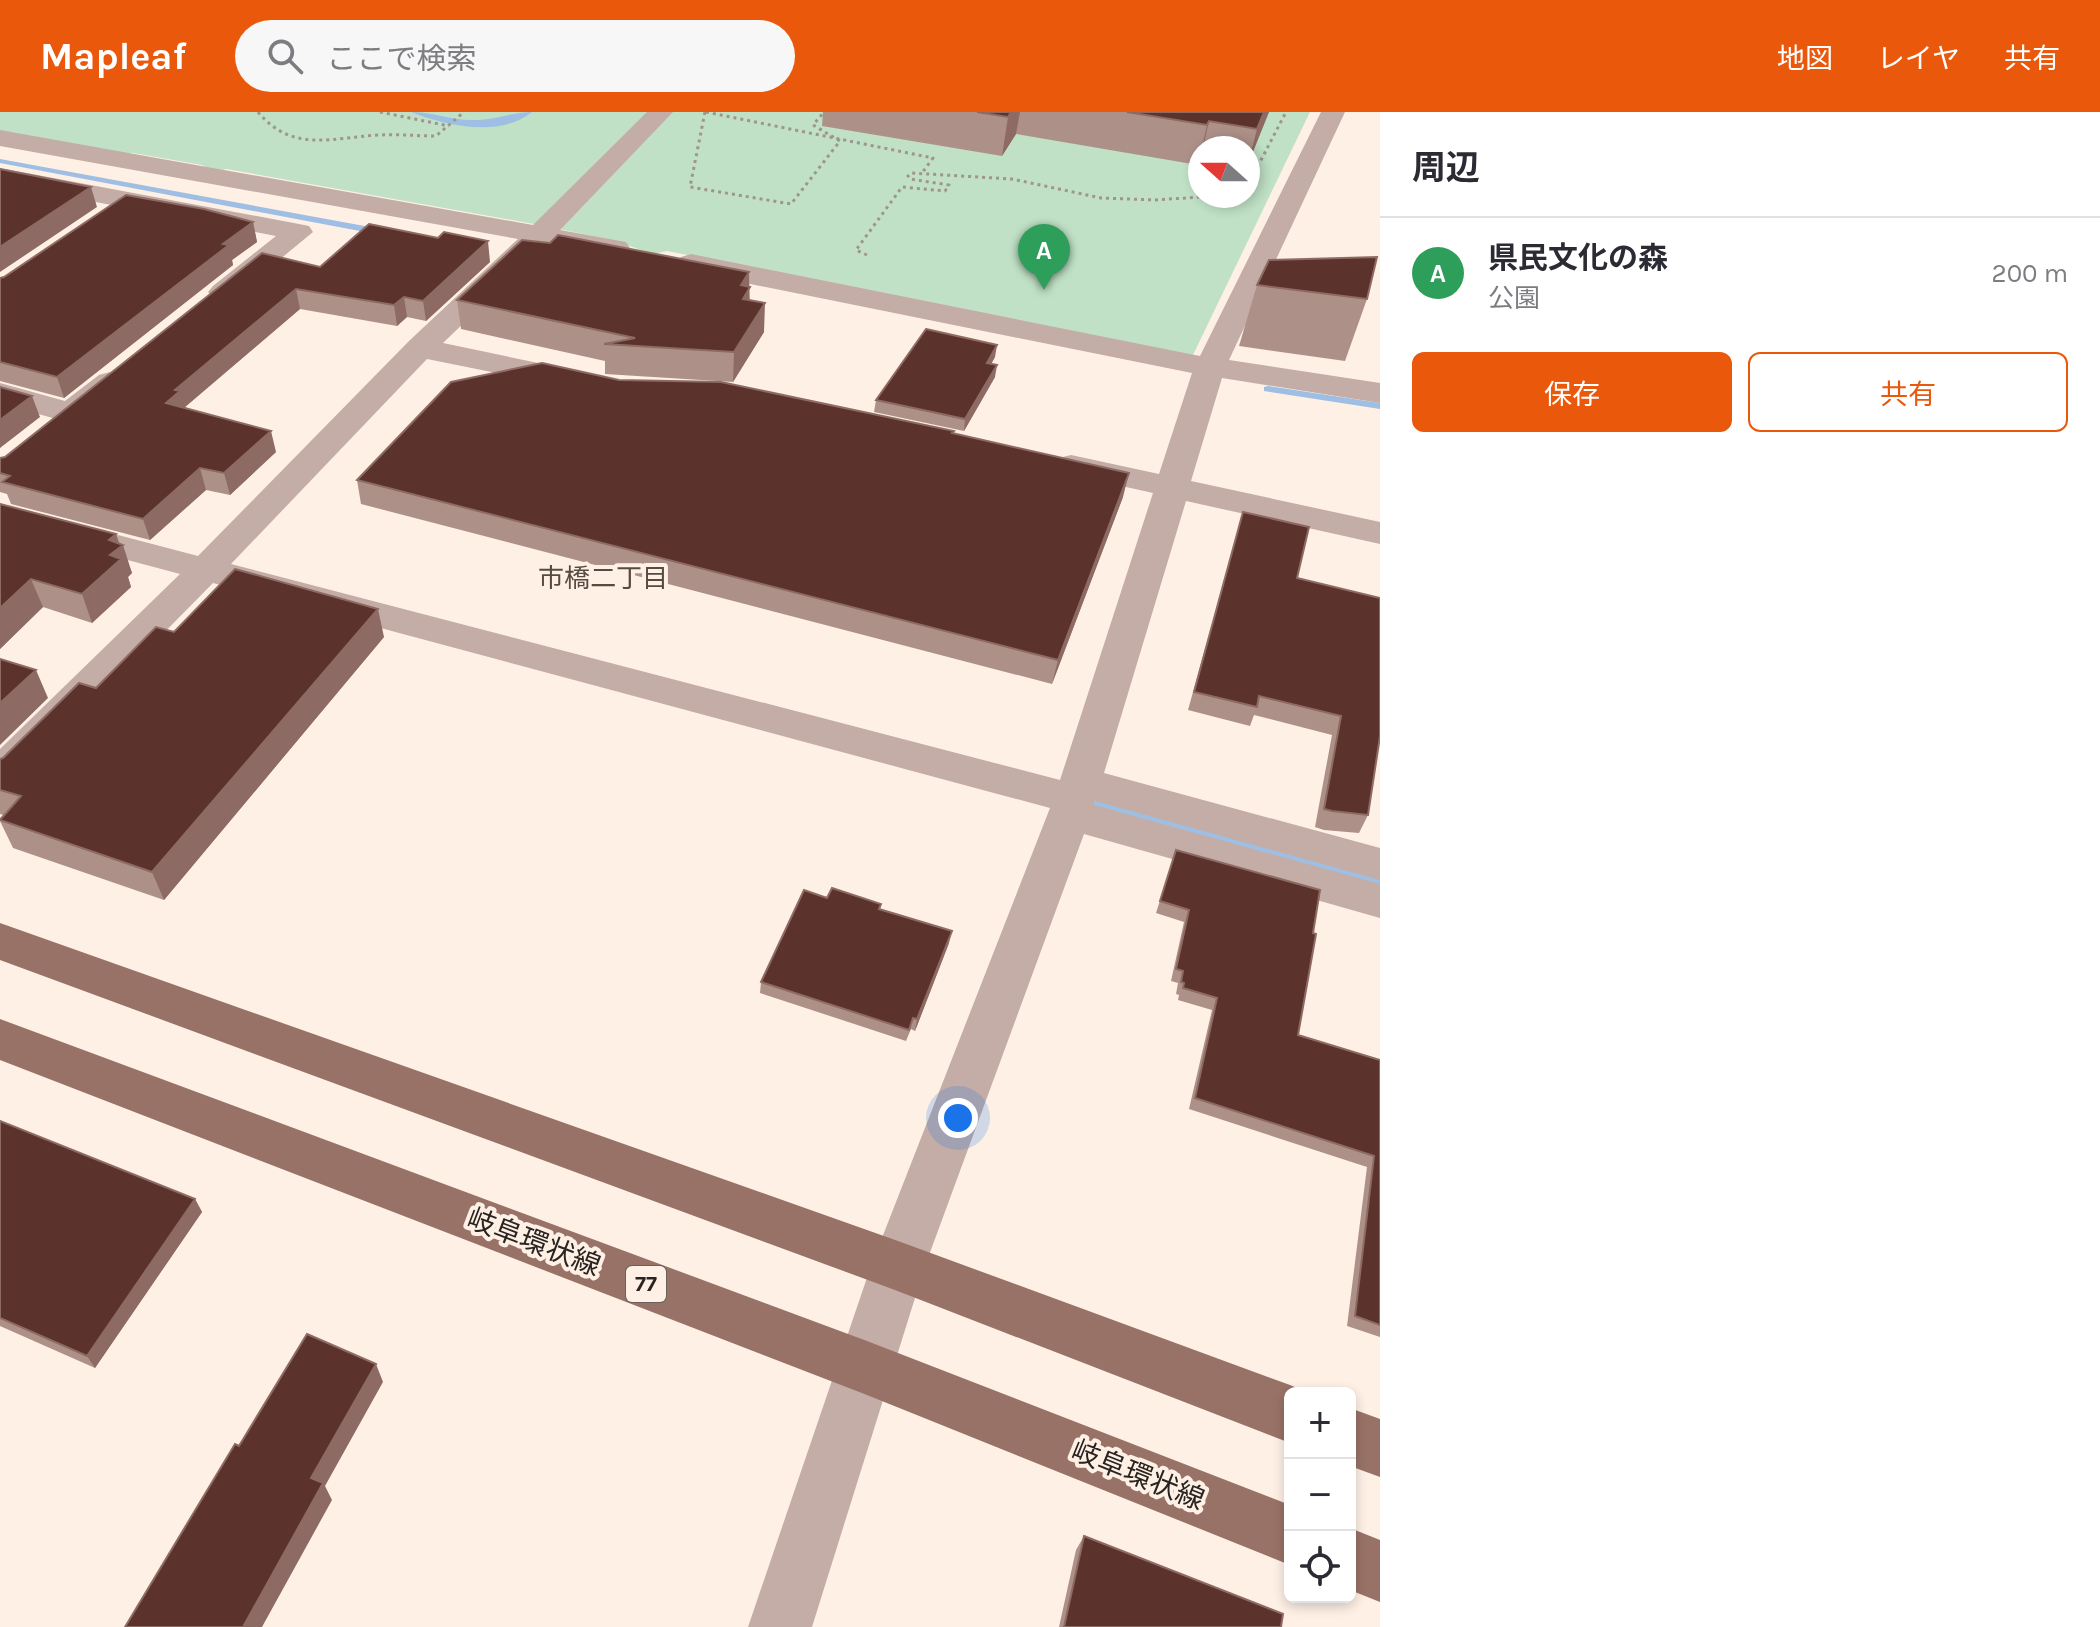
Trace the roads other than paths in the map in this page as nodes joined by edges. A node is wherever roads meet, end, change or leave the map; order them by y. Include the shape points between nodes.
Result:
1 (661, 112) edge
2 (1333, 112) edge
3 (0, 138) edge
4 (0, 176) edge
5 (131, 200) junction
6 (105, 218) edge
7 (541, 233) junction
8 (203, 308) edge
9 (420, 348) junction
10 (130, 365) edge
11 (1210, 367) junction
12 (605, 386) edge
13 (0, 393) edge
14 (1380, 393) edge
15 (70, 413) junction
16 (35, 441) edge
17 (1049, 461) edge
18 (1173, 487) junction
19 (0, 515) edge
20 (1380, 533) edge
21 (205, 570) junction
22 (0, 774) edge
23 (1074, 798) junction
24 (1380, 864) edge
25 (1380, 901) edge
26 (0, 941) edge
27 (0, 1039) edge
28 (898, 1266) junction
29 (867, 1368) junction
30 (1284, 1412) edge
31 (1356, 1439) edge
32 (1380, 1448) edge
33 (1284, 1533) edge
34 (1356, 1561) edge
35 (1380, 1571) edge
36 (780, 1627) edge

1 - 7 street
2 - 11 street
3 - 7 street
4 - 5 street
5 - 6 street
5 - 8 street via 299,232
7 - 9 street
7 - 11 street
9 - 12 street
9 - 21 street
10 - 15 street
11 - 14 street
11 - 18 street
13 - 15 street
15 - 16 street
17 - 18 street
18 - 20 street
18 - 23 street
19 - 21 street
21 - 22 street
21 - 23 street
23 - 24 street
23 - 25 street
23 - 28 street
26 - 28 main road
27 - 29 main road, 岐阜環状線 / 77
28 - 29 street
28 - 30 main road
29 - 33 main road, 岐阜環状線 / 77
29 - 36 street
31 - 32 main road
34 - 35 main road

